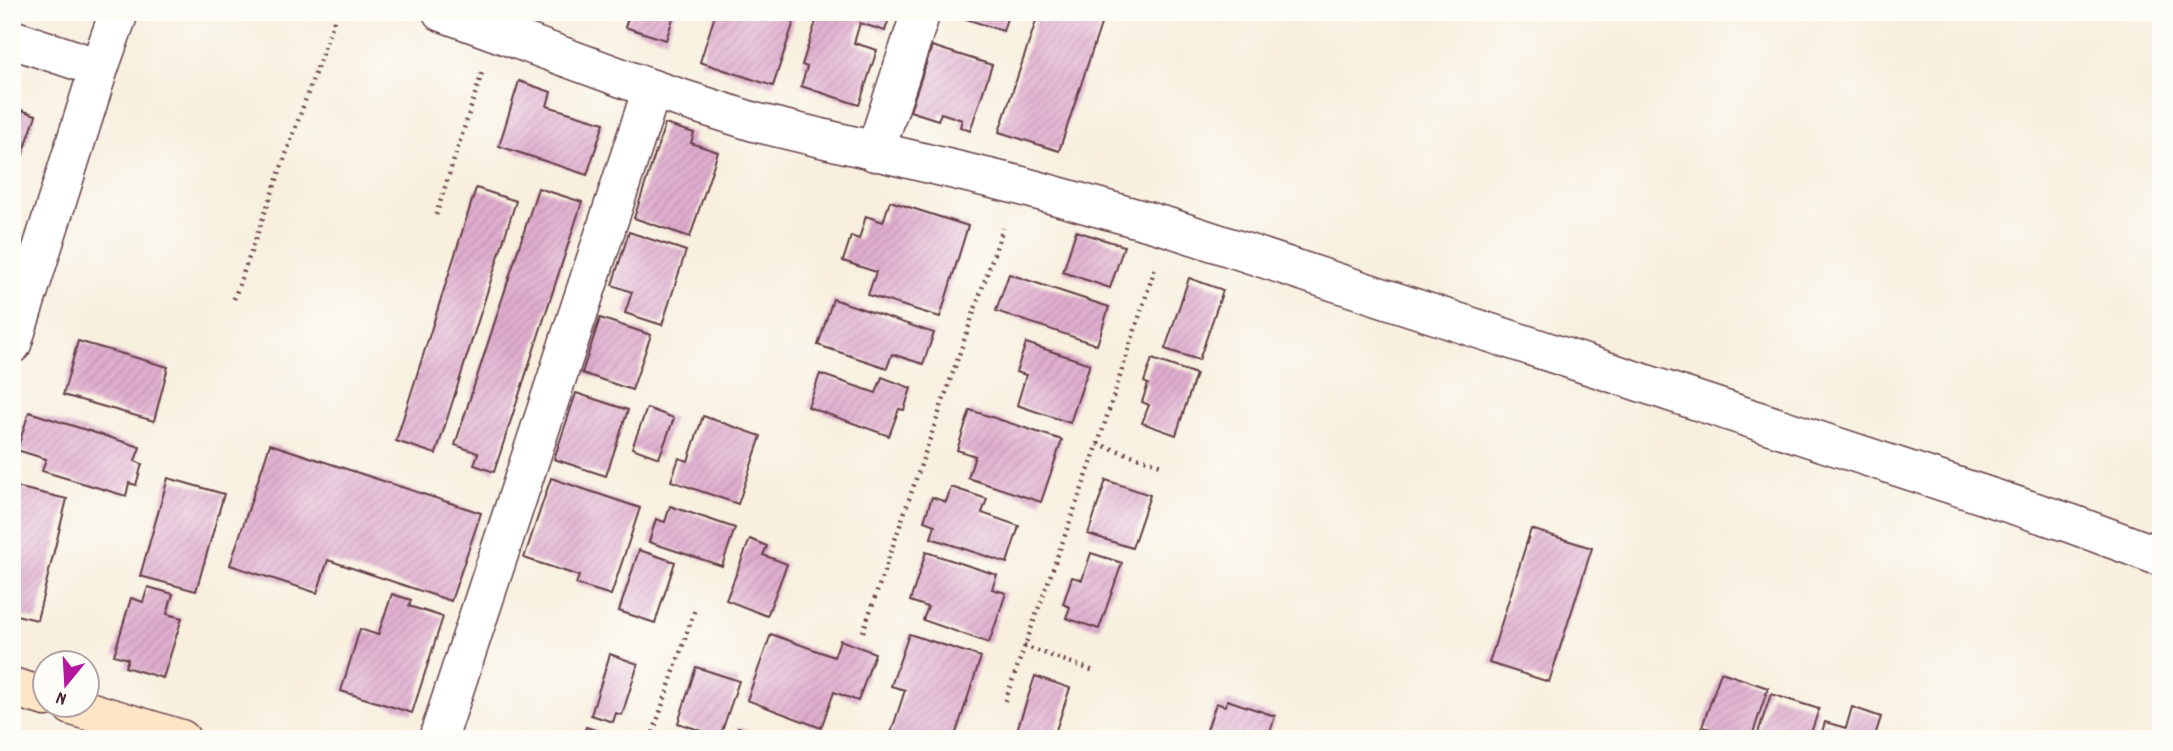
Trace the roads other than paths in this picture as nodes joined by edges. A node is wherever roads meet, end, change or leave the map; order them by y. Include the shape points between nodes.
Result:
1 (119, 12) edge
2 (442, 12) edge
3 (920, 12) edge
4 (12, 39) edge
5 (99, 68) junction
6 (652, 89) junction
7 (875, 152) junction
8 (12, 344) edge
9 (2161, 557) edge
10 (12, 687) edge
11 (32, 693) edge
12 (102, 714) edge
13 (181, 739) edge
14 (438, 739) edge

1 - 5 street
2 - 6 street
3 - 7 street
4 - 5 street
5 - 8 street
6 - 7 street via 754,122
6 - 14 street
7 - 9 street via 1018,184 1168,228
10 - 11 street
12 - 13 street

